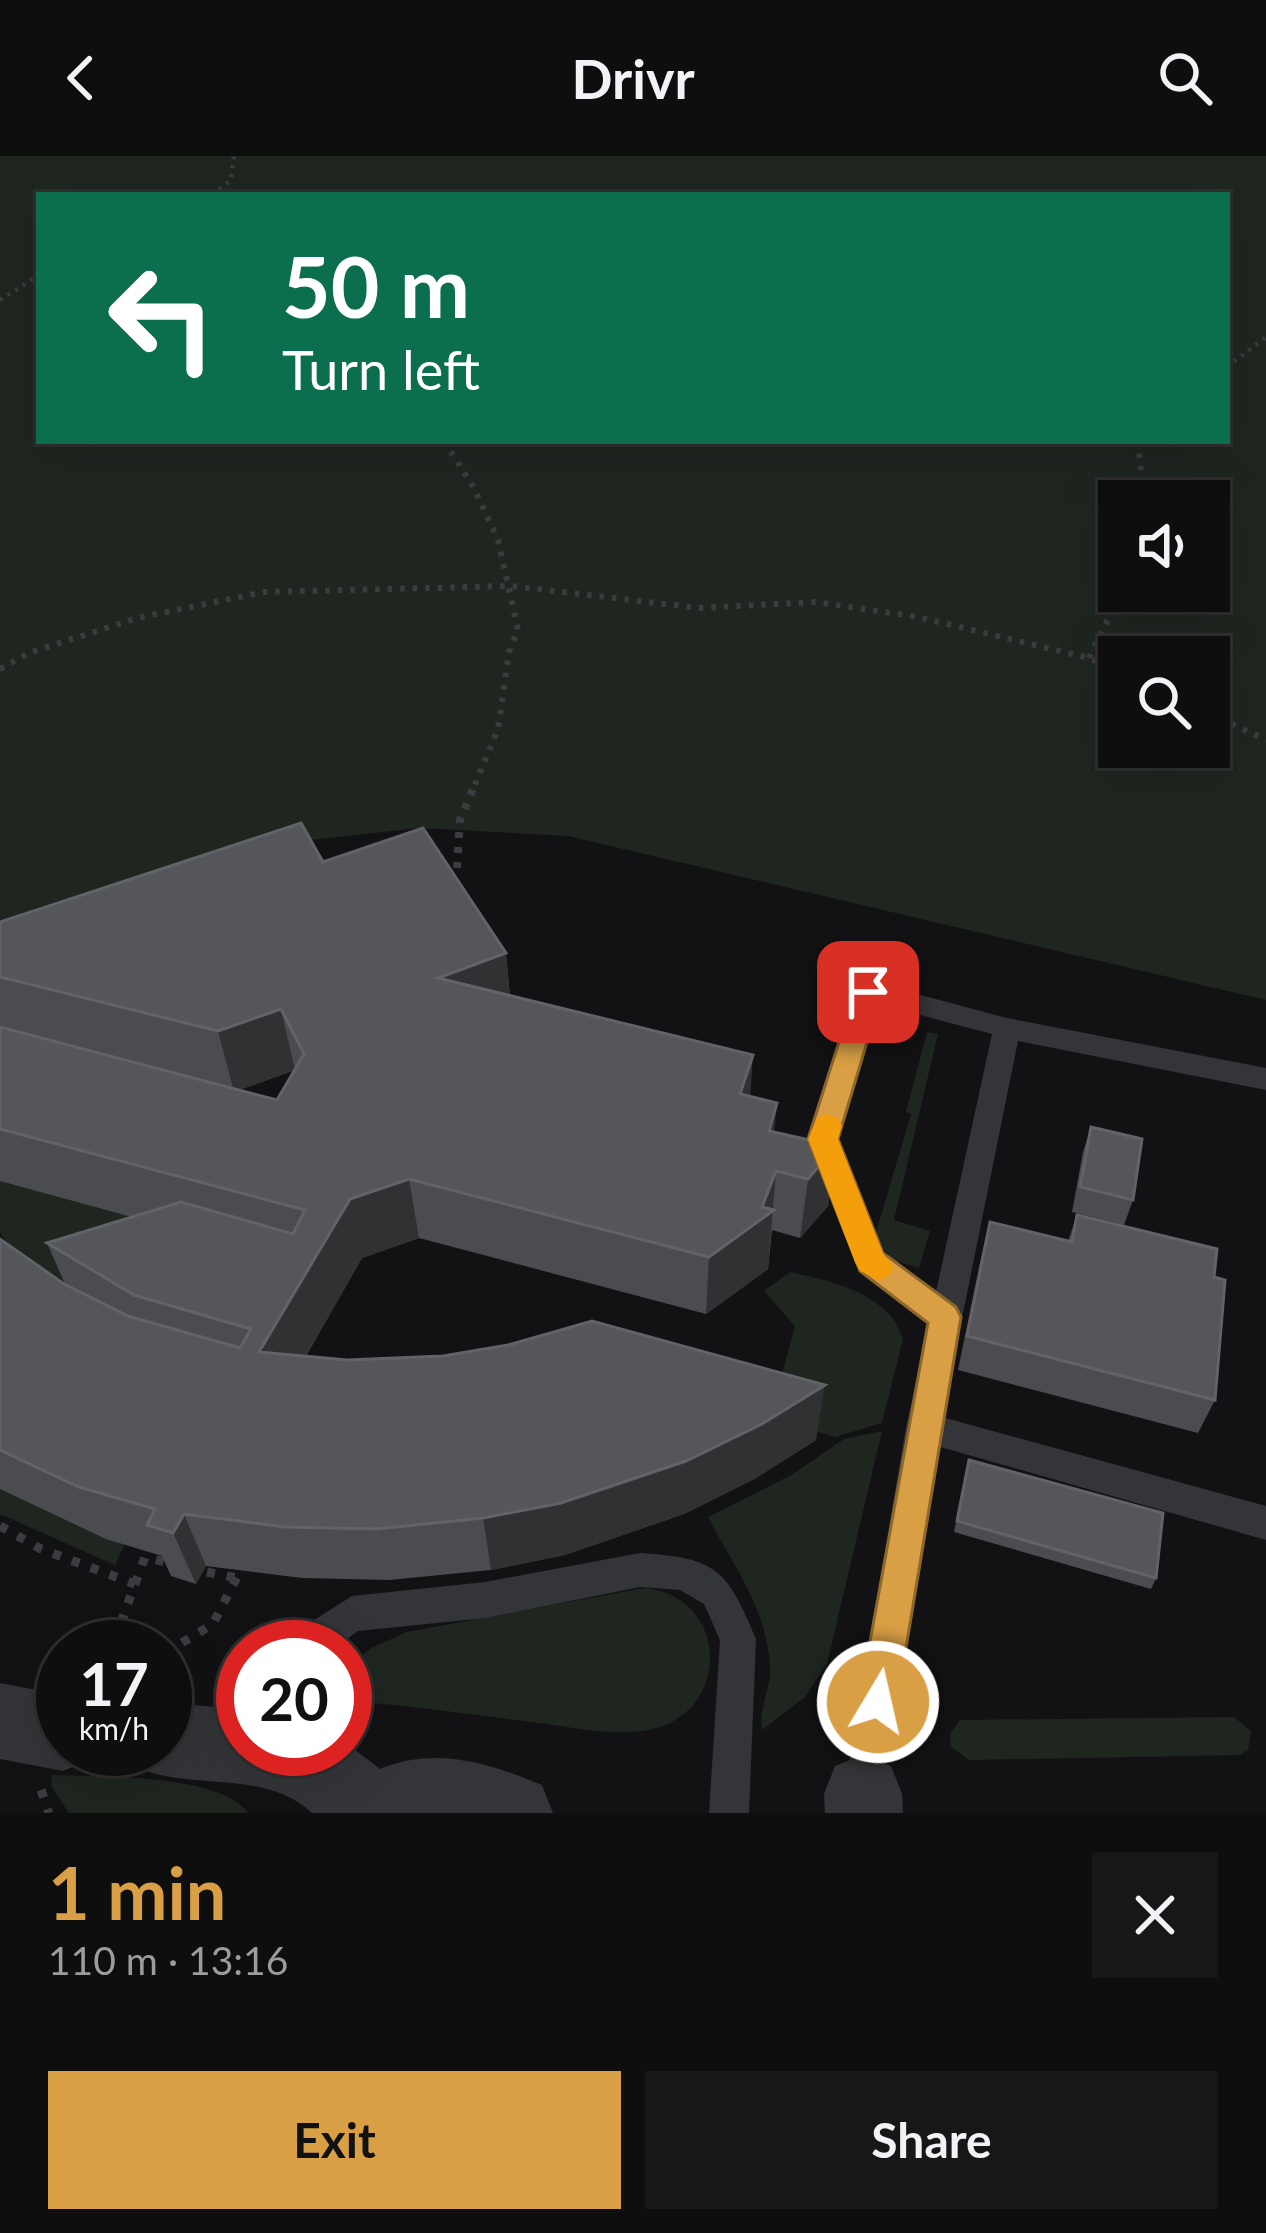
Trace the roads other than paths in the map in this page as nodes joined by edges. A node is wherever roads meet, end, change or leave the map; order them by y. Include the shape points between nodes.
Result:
1 (1007, 1028) junction
2 (1266, 1079) edge
3 (945, 1317) junction
4 (923, 1427) junction
5 (1266, 1523) edge
6 (343, 1620) edge
7 (0, 1721) edge
8 (36, 1728) edge
9 (330, 1776) edge
10 (864, 1803) edge
11 (373, 1813) edge
12 (514, 1813) edge
13 (729, 1813) edge

1 - 2 lane
1 - 3 lane
1 - 3 lane via 868,992 823,1139 871,1262
3 - 4 lane
4 - 5 lane
4 - 10 lane
6 - 13 lane via 640,1570 686,1573 717,1592 738,1640
7 - 8 street
9 - 11 street
11 - 12 street via 423,1792

